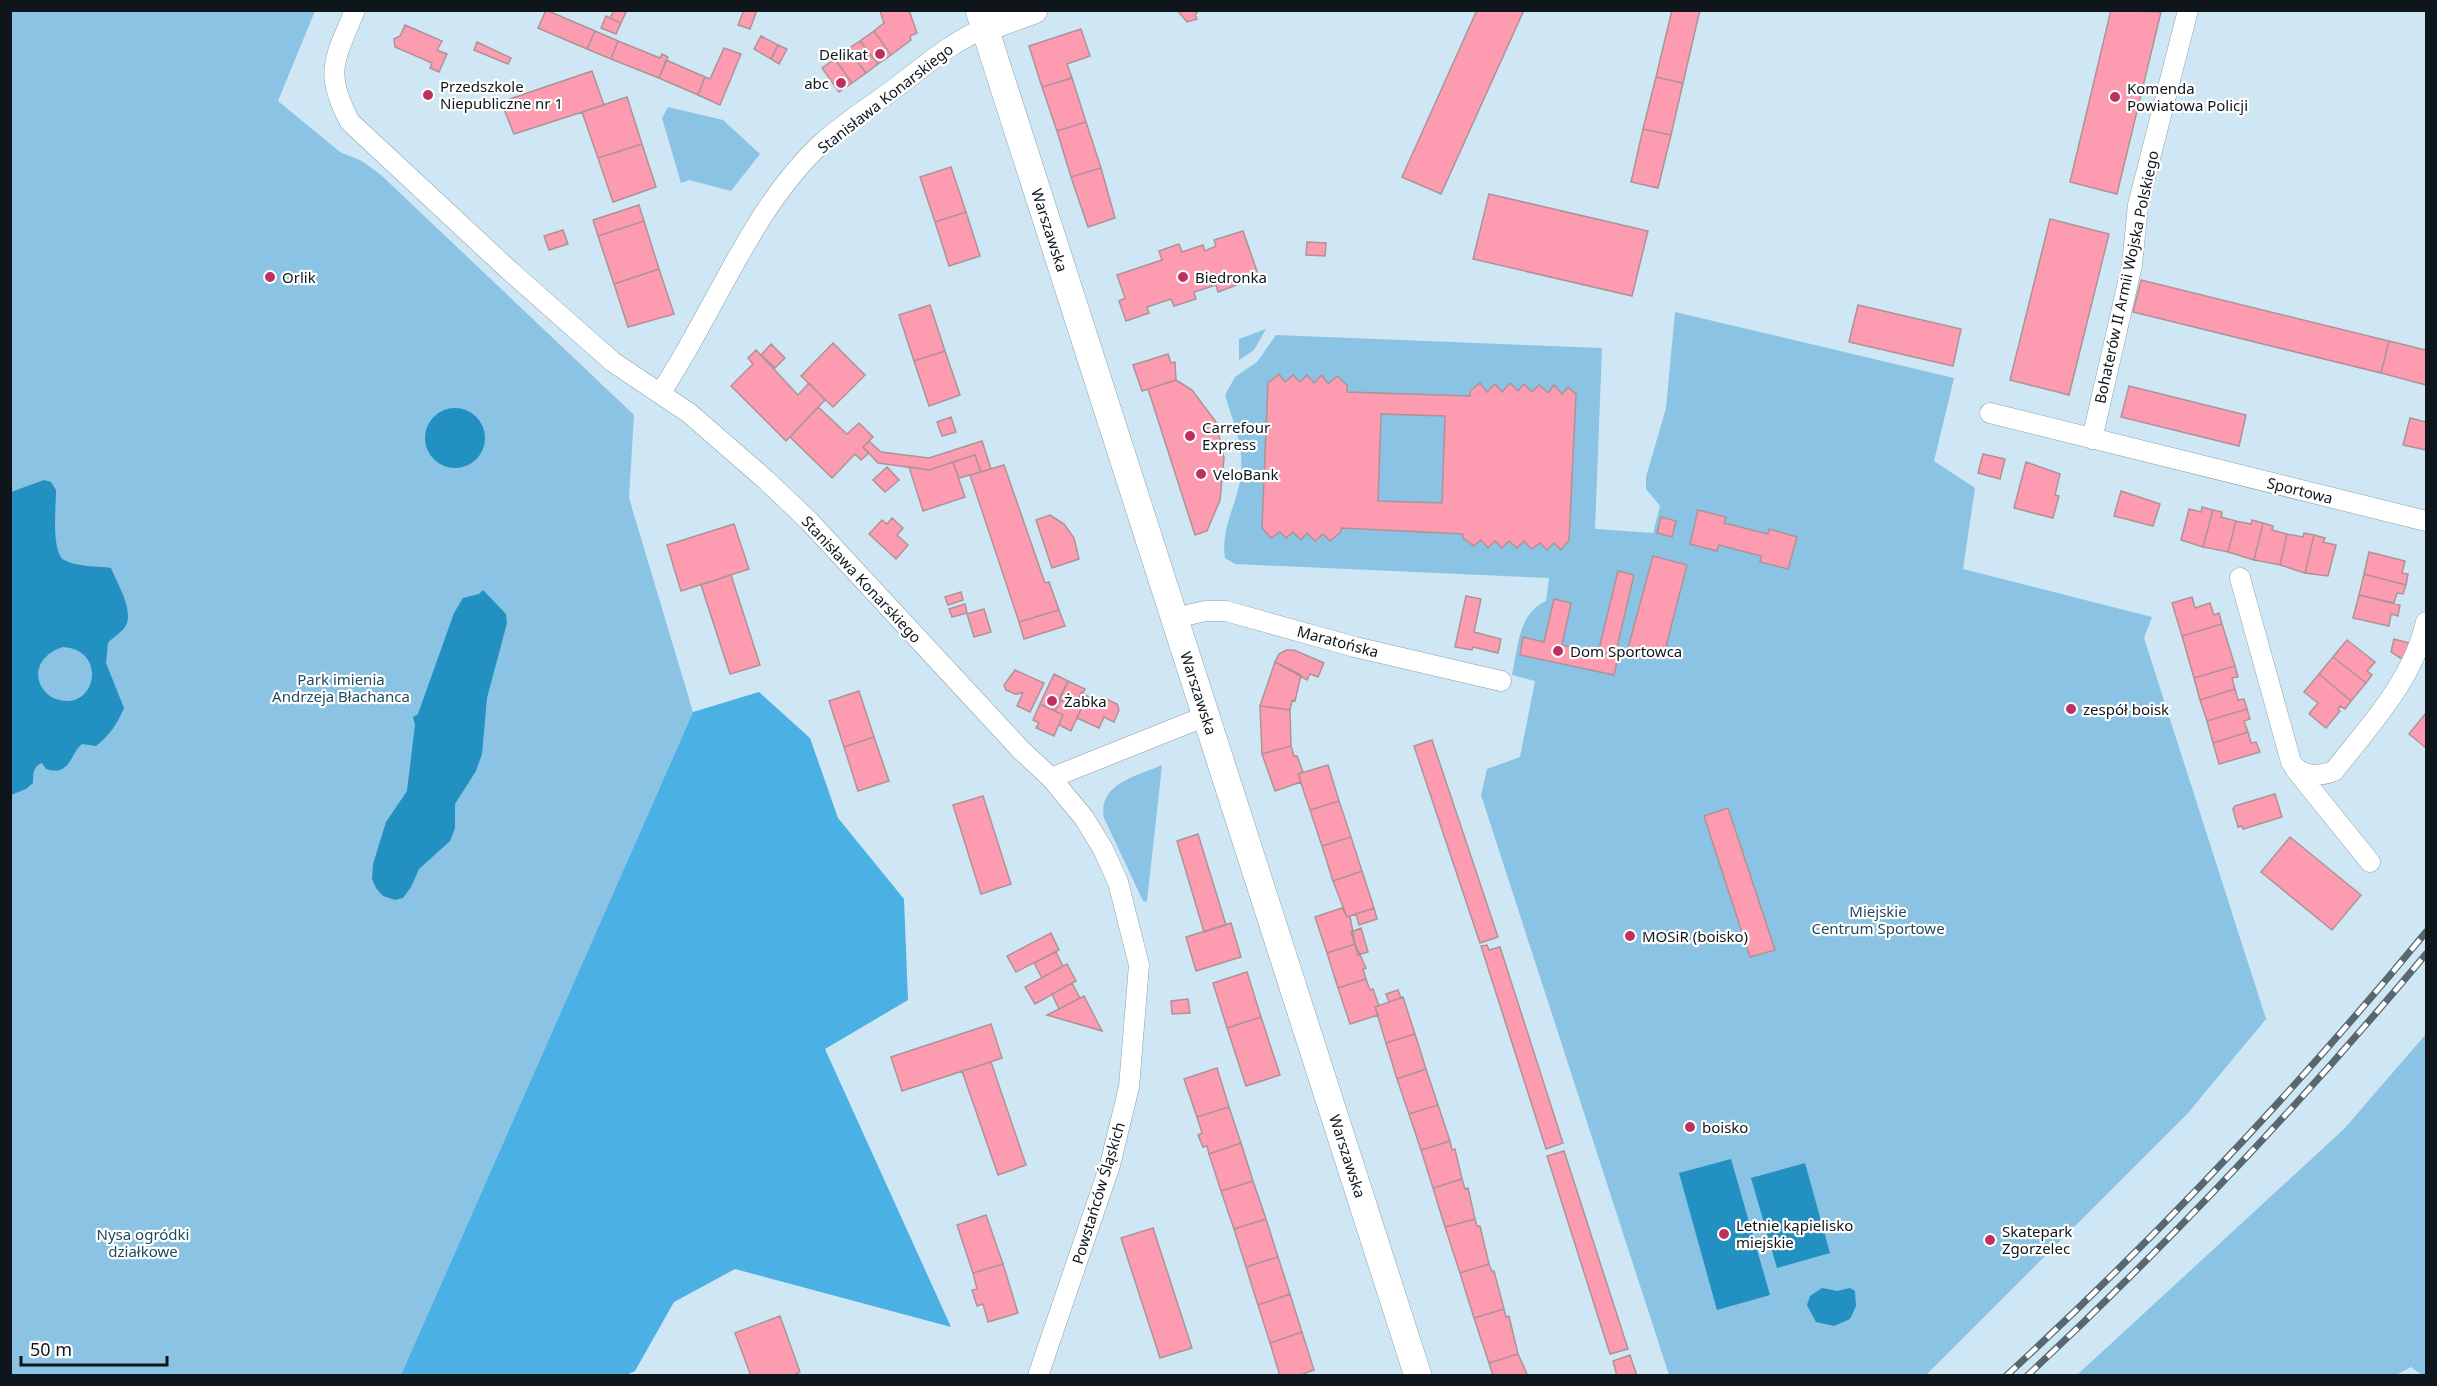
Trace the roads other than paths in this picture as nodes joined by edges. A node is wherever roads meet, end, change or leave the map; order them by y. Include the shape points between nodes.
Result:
1 (355, 10) edge
2 (1034, 10) edge
3 (2188, 10) edge
4 (982, 19) edge
5 (661, 392) junction
6 (1990, 413) dead end
7 (2092, 439) junction
8 (2427, 521) edge
9 (2240, 578) dead end
10 (1175, 618) junction
11 (2427, 622) edge
12 (1501, 681) dead end
13 (1206, 716) junction
14 (2295, 769) junction
15 (1051, 778) junction
16 (2370, 862) dead end
17 (1038, 1376) edge
18 (1418, 1376) edge

1 - 5 street, Stanisława Konarskiego via 338,51 333,78 350,122 613,362
2 - 4 main road
3 - 7 street, Bohaterów II Armii Wojska Polskiego via 2138,205 2132,265
4 - 5 street, Stanisława Konarskiego via 966,36 821,144 804,163 764,215 685,357
4 - 10 main road, Warszawska
5 - 15 street, Stanisława Konarskiego via 808,521
6 - 7 street
7 - 8 street, Sportowa
9 - 14 street
10 - 12 street, Maratońska via 1205,610 1226,611
10 - 13 main road, Warszawska
11 - 14 street via 2420,648 2399,686 2334,771 2319,777
13 - 15 street
13 - 18 main road, Warszawska
14 - 16 street
15 - 17 street, Powstańców Śląskich via 1084,818 1115,875 1139,965 1129,1087 1110,1165

